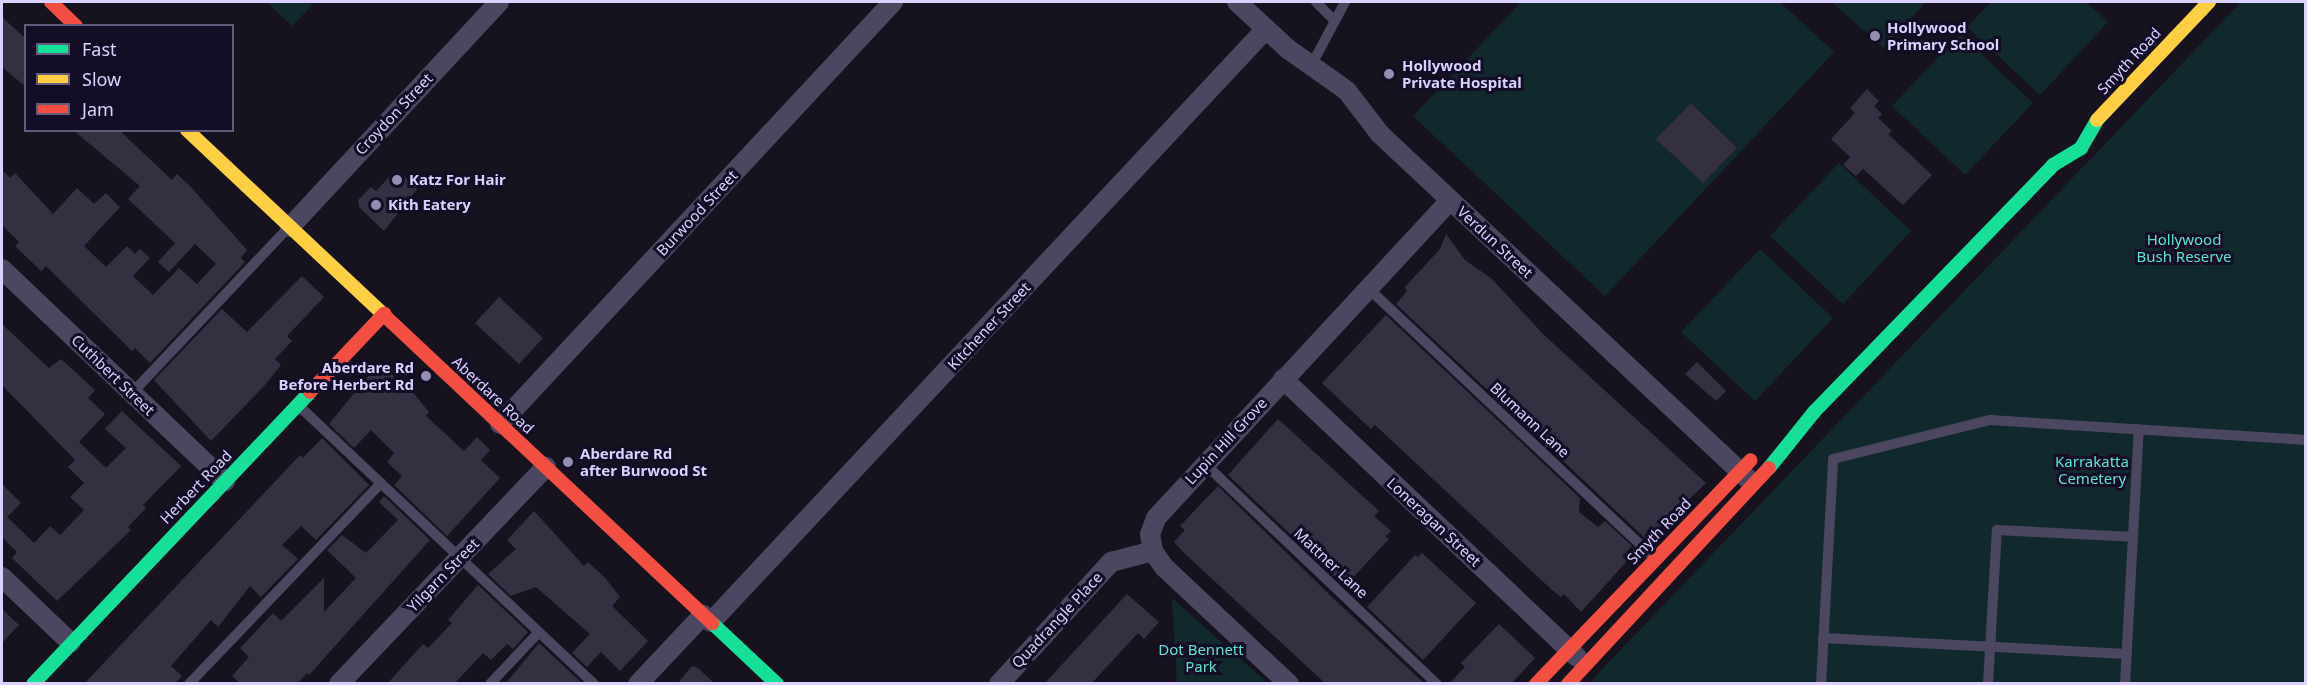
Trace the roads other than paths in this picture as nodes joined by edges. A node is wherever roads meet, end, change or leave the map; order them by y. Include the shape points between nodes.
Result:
1 (51, 2) edge
2 (498, 2) edge
3 (893, 2) edge
4 (1237, 2) edge
5 (1316, 2) edge
6 (1345, 2) edge
7 (2209, 2) edge
8 (1333, 20) junction
9 (74, 24) edge
10 (1266, 29) junction
11 (1311, 66) junction
12 (2098, 118) junction
13 (2073, 129) dead end
14 (189, 132) edge
15 (2060, 143) dead end
16 (2053, 165) junction
17 (1450, 200) junction
18 (290, 227) junction
19 (2, 269) edge
20 (1368, 288) junction
21 (384, 314) junction
22 (1283, 379) junction
23 (132, 393) junction
24 (298, 404) junction
25 (1814, 412) junction
26 (500, 424) junction
27 (2139, 429) junction
28 (1774, 436) dead end
29 (2306, 440) edge
30 (1760, 450) dead end
31 (1205, 464) junction
32 (546, 466) junction
33 (1747, 478) junction
34 (225, 481) junction
35 (381, 483) junction
36 (2133, 537) junction
37 (1153, 550) junction
38 (460, 557) junction
39 (1656, 559) junction
40 (1671, 573) junction
41 (2, 577) edge
42 (707, 619) junction
43 (539, 632) junction
44 (1823, 638) junction
45 (71, 643) junction
46 (1990, 647) junction
47 (1569, 649) junction
48 (2127, 654) junction
49 (1585, 665) junction
50 (33, 684) edge
51 (189, 684) edge
52 (339, 684) edge
53 (490, 684) edge
54 (594, 684) edge
55 (638, 684) edge
56 (777, 684) edge
57 (999, 684) edge
58 (1289, 684) edge
59 (1437, 684) edge
60 (1536, 684) edge
61 (1568, 684) edge
62 (1821, 684) edge
63 (1988, 684) edge
64 (2125, 684) edge

1 - 9 main road
2 - 18 street, Croydon Street
3 - 26 street, Burwood Street
4 - 10 street, Verdun Street
5 - 8 lane
6 - 8 lane
7 - 12 main road, Smyth Road
8 - 11 lane
10 - 11 street, Verdun Street
10 - 42 street, Kitchener Street
11 - 17 street, Verdun Street via 1347,92 1380,134
12 - 13 main road, Smyth Road
12 - 16 main road, Smyth Road via 2081,148
14 - 18 main road, Aberdare Road
15 - 16 main road, Smyth Road
16 - 25 main road, Smyth Road
17 - 20 street, Lupin Hill Grove
17 - 33 street, Verdun Street
18 - 21 main road, Aberdare Road
18 - 23 lane
19 - 23 street, Cuthbert Street
20 - 22 street, Lupin Hill Grove
20 - 39 lane, Blumann Lane
21 - 24 main road, Herbert Road
21 - 26 main road, Aberdare Road
22 - 31 street, Lupin Hill Grove
22 - 47 street, Loneragan Street
23 - 34 street, Cuthbert Street
24 - 34 main road, Herbert Road
24 - 35 lane
25 - 28 main road, Smyth Road
25 - 33 main road, Smyth Road
26 - 32 main road, Aberdare Road
27 - 29 lane
27 - 36 lane
27 - 44 lane via 1990,420 1833,459
30 - 33 main road, Smyth Road
31 - 37 street, Lupin Hill Grove via 1156,518 1150,534
31 - 59 lane, Mattner Lane
32 - 38 street, Yilgarn Street
32 - 42 main road, Aberdare Road
33 - 39 main road, Smyth Road
33 - 40 main road, Smyth Road
34 - 45 main road, Herbert Road
35 - 38 lane
35 - 51 lane
36 - 46 lane via 1997,530
36 - 48 lane
37 - 57 street, Quadrangle Place via 1111,562
37 - 58 street via 1164,567
38 - 43 lane
38 - 52 street, Yilgarn Street
39 - 40 lane, Blumann Lane
39 - 47 main road, Smyth Road
40 - 49 main road, Smyth Road
41 - 45 street
42 - 55 street, Kitchener Street
42 - 56 main road, Aberdare Road
43 - 53 lane
43 - 54 lane
44 - 46 lane
44 - 62 lane
45 - 50 main road, Herbert Road
46 - 48 lane
46 - 63 lane
47 - 49 street, Loneragan Street
47 - 60 main road, Smyth Road
48 - 64 lane
49 - 61 main road, Smyth Road

